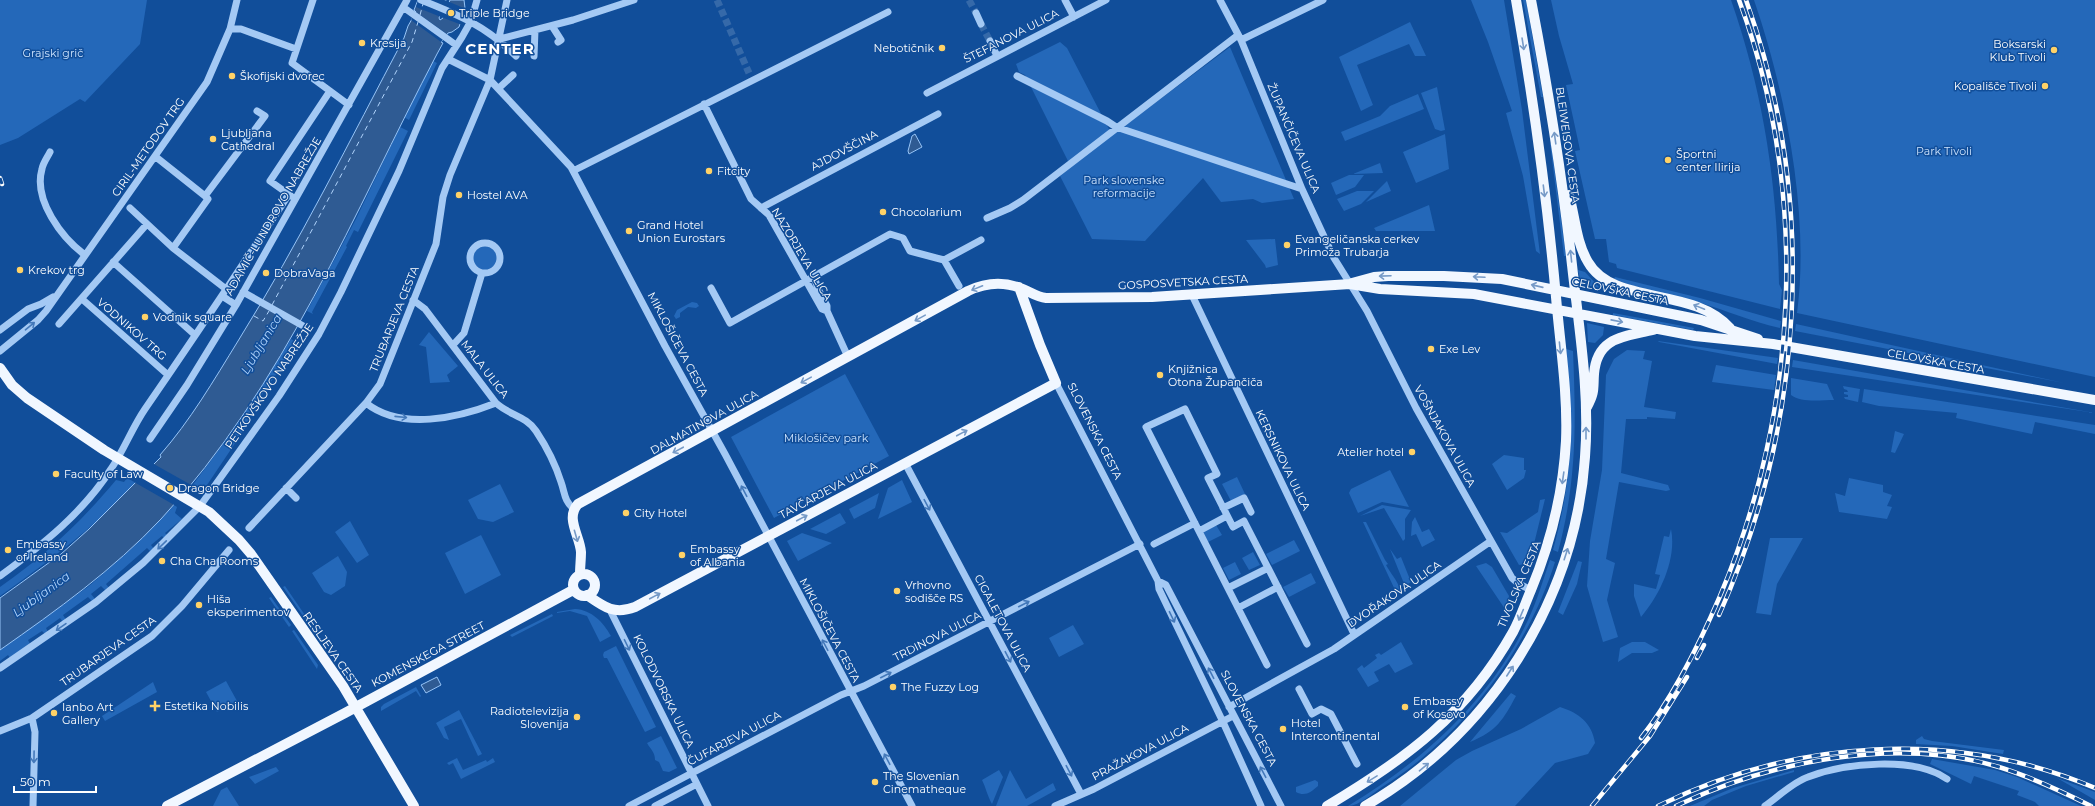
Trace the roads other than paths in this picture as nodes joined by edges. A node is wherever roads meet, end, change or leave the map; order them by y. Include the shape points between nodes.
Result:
1 (237, 0) edge
2 (313, 0) edge
3 (407, 0) edge
4 (421, 0) edge
5 (477, 0) edge
6 (507, 0) edge
7 (634, 0) edge
8 (1065, 0) edge
9 (1106, 0) edge
10 (1220, 0) edge
11 (1323, 0) edge
12 (1516, 0) edge
13 (1531, 0) edge
14 (403, 8) junction
15 (888, 12) dead end
16 (976, 14) tunnel mouth
17 (1074, 16) junction
18 (469, 20) junction
19 (981, 24) tunnel mouth
20 (552, 26) junction
21 (230, 29) junction
22 (535, 30) junction
23 (1240, 38) junction
24 (500, 39) junction
25 (990, 41) tunnel mouth
26 (558, 42) dead end
27 (456, 45) junction
28 (296, 49) junction
29 (516, 56) dead end
30 (534, 56) dead end
31 (997, 56) junction
32 (448, 60) junction
33 (514, 74) dead end
34 (1017, 76) dead end
35 (490, 80) junction
36 (499, 88) junction
37 (330, 91) junction
38 (927, 92) dead end
39 (704, 104) junction
40 (349, 105) junction
41 (258, 111) dead end
42 (938, 114) dead end
43 (1116, 127) junction
44 (50, 152) dead end
45 (156, 157) junction
46 (573, 171) junction
47 (1561, 176) junction
48 (1302, 189) junction
49 (289, 194) junction
50 (205, 196) junction
51 (296, 199) junction
52 (130, 208) dead end
53 (761, 208) junction
54 (987, 218) dead end
55 (147, 224) junction
56 (981, 240) dead end
57 (173, 248) junction
58 (85, 255) junction
59 (944, 260) junction
60 (114, 262) junction
61 (482, 273) junction
62 (814, 276) junction
63 (806, 281) junction
64 (1350, 284) junction
65 (959, 286) dead end
66 (1018, 287) junction
67 (711, 288) dead end
68 (1555, 290) junction
69 (224, 292) junction
70 (243, 292) junction
71 (1192, 295) junction
72 (1576, 295) junction
73 (55, 296) junction
74 (82, 299) junction
75 (413, 300) junction
76 (236, 305) junction
77 (1557, 309) junction
78 (827, 311) junction
79 (1579, 314) junction
80 (59, 324) dead end
81 (305, 327) dead end
82 (1658, 329) junction
83 (1731, 329) junction
84 (0, 330) edge
85 (195, 335) junction
86 (1773, 344) junction
87 (453, 346) junction
88 (0, 351) edge
89 (847, 354) junction
90 (0, 368) edge
91 (168, 375) junction
92 (1056, 383) junction
93 (2095, 400) edge
94 (366, 403) junction
95 (496, 403) junction
96 (1586, 410) junction
97 (712, 431) junction
98 (150, 439) dead end
99 (118, 458) junction
100 (905, 463) junction
101 (286, 488) junction
102 (296, 498) dead end
103 (196, 504) junction
104 (1223, 508) junction
105 (574, 509) junction
106 (1251, 512) dead end
107 (1227, 516) junction
108 (1195, 523) junction
109 (249, 528) dead end
110 (1199, 531) junction
111 (768, 536) junction
112 (1491, 542) junction
113 (1140, 544) junction
114 (1154, 544) dead end
115 (229, 550) dead end
116 (1268, 568) junction
117 (580, 574) junction
118 (0, 576) edge
119 (1158, 581) junction
120 (1278, 587) junction
121 (1228, 588) junction
122 (573, 590) junction
123 (1531, 590) junction
124 (587, 595) junction
125 (1238, 608) junction
126 (610, 610) junction
127 (990, 622) junction
128 (1354, 634) junction
129 (1307, 644) dead end
130 (1267, 665) dead end
131 (0, 668) edge
132 (1299, 689) dead end
133 (851, 692) junction
134 (356, 707) junction
135 (1229, 707) junction
136 (1234, 716) junction
137 (32, 718) junction
138 (1223, 722) junction
139 (0, 731) edge
140 (1358, 764) dead end
141 (691, 773) junction
142 (1947, 779) dead end
143 (697, 784) junction
144 (1392, 790) junction
145 (1081, 794) junction
146 (33, 806) edge
147 (167, 806) edge
148 (414, 806) edge
149 (629, 806) edge
150 (655, 806) edge
151 (708, 806) edge
152 (912, 806) edge
153 (1055, 806) edge
154 (1261, 806) edge
155 (1281, 806) edge
156 (1327, 806) edge
157 (1365, 806) edge
158 (1374, 806) edge
159 (1765, 806) edge

1 - 21 street, CIRIL-METODOV TRG
2 - 28 street
3 - 14 street, ADAMIČ-LUNDROVO NABREŽJE
4 - 18 street
5 - 18 street, PETKOVŠKOVO NABREŽJE
6 - 24 street, TRUBARJEVA CESTA
7 - 20 street
8 - 17 street
9 - 17 street, ŠTEFANOVA ULICA
10 - 23 street, ŽUPANČIČEVA ULICA
11 - 23 street
12 -> 68 main road via 1539,153
47 -> 13 main road, BLEIWEISOVA CESTA via 1544,63
14 - 27 street
14 - 40 street, ADAMIČ-LUNDROVO NABREŽJE
15 - 39 street via 750,76
16 - 19 street
17 - 31 street, ŠTEFANOVA ULICA
18 - 24 street
18 - 27 street, PETKOVŠKOVO NABREŽJE
20 - 22 street
20 - 26 street via 561,40
21 - 28 street via 241,29
21 - 45 street, CIRIL-METODOV TRG via 207,82
22 - 24 street
22 - 30 street
23 - 43 street
23 - 48 street, ŽUPANČIČEVA ULICA
24 - 29 street
24 - 35 street, TRUBARJEVA CESTA
25 - 31 street
27 - 32 street, PETKOVŠKOVO NABREŽJE
28 - 37 street via 292,63
31 - 38 street, ŠTEFANOVA ULICA
32 - 35 street, MIKLOŠIČEVA CESTA
32 - 103 street, PETKOVŠKOVO NABREŽJE via 442,68 402,172 341,292 278,396
33 - 36 street
34 - 43 street
35 - 36 street, MIKLOŠIČEVA CESTA
35 - 75 street, TRUBARJEVA CESTA via 443,184 436,244
36 - 46 street, MIKLOŠIČEVA CESTA
37 - 40 street
37 - 49 street via 270,181
39 - 46 street
39 - 53 street, NAZORJEVA ULICA via 751,199
40 - 51 street, ADAMIČ-LUNDROVO NABREŽJE
41 - 50 street via 265,116
42 - 53 street, AJDOVŠČINA via 890,143
43 - 48 street
43 - 54 street via 1023,200
44 - 58 street via 42,169 42,194 63,236
45 - 50 street
45 - 58 street, CIRIL-METODOV TRG
46 - 97 street, MIKLOŠIČEVA CESTA
72 -> 47 main road, BLEIWEISOVA CESTA
83 -> 47 main road via 1722,319 1700,306 1635,292 1598,274 1582,250
48 - 64 street, ŽUPANČIČEVA ULICA via 1334,258
49 - 51 street
49 - 69 street, ADAMIČ-LUNDROVO NABREŽJE
50 - 57 street via 208,199
51 - 70 street, ADAMIČ-LUNDROVO NABREŽJE
52 - 55 street
53 - 63 street, NAZORJEVA ULICA via 769,215
55 - 57 street
55 - 60 street, VODNIKOV TRG
56 - 59 street
57 - 69 street
58 - 73 street, CIRIL-METODOV TRG
59 - 62 street via 910,251 903,238 890,234
59 - 65 street
60 - 74 street, VODNIKOV TRG
60 - 85 street
61 - 61 street via 492,272 500,262 498,251 491,244 478,245 471,252 471,265
61 - 87 street via 464,333
62 - 63 street
62 - 78 street
63 - 67 street via 730,323
63 - 78 street, NAZORJEVA ULICA via 822,309
68 -> 64 main road, GOSPOSVETSKA CESTA via 1507,280 1444,276 1374,277
64 - 71 main road, GOSPOSVETSKA CESTA
64 - 77 main road, GOSPOSVETSKA CESTA via 1380,289 1474,294
64 - 112 street, VOŠNJAKOVA ULICA
66 - 71 main road, GOSPOSVETSKA CESTA via 1046,298
66 -> 89 main road, DALMATINOVA ULICA via 1001,283 980,286
66 - 92 main road, SLOVENSKA CESTA
68 - 72 main road, CELOVŠKA CESTA
68 - 77 main road, TIVOLSKA CESTA
69 - 76 street
69 - 85 street, ADAMIČ-LUNDROVO NABREŽJE
70 - 76 street, ADAMIČ-LUNDROVO NABREŽJE
70 - 81 street
71 - 128 street, KERSNIKOVA ULICA
72 - 79 main road
72 - 83 main road, CELOVŠKA CESTA via 1646,308
73 - 84 street, CIRIL-METODOV TRG via 28,309
88 -> 73 street, CIRIL-METODOV TRG via 38,320
74 - 80 street, VODNIKOV TRG
74 - 91 street, VODNIKOV TRG
75 - 87 street, MALA ULICA via 425,309
75 - 94 street, TRUBARJEVA CESTA via 380,384
76 - 98 street, ADAMIČ-LUNDROVO NABREŽJE
77 - 79 main road, CELOVŠKA CESTA
77 -> 123 main road, TIVOLSKA CESTA via 1566,414 1564,465 1552,534
78 - 89 street, NAZORJEVA ULICA
79 -> 82 main road, CELOVŠKA CESTA
79 - 96 main road
82 - 86 main road, CELOVŠKA CESTA via 1695,336
82 - 96 main road via 1622,337 1604,347 1596,366 1594,393
83 - 86 main road, CELOVŠKA CESTA
85 - 91 street, ADAMIČ-LUNDROVO NABREŽJE
86 - 93 main road, CELOVŠKA CESTA
87 - 95 street, MALA ULICA
89 -> 97 main road, DALMATINOVA ULICA
90 - 99 main road, RESLJEVA CESTA via 20,392
91 - 99 street, ADAMIČ-LUNDROVO NABREŽJE via 132,428
100 -> 92 main road, TAVČARJEVA ULICA
92 - 113 street, SLOVENSKA CESTA
94 -> 95 street via 386,415 433,420 460,415
94 - 101 street, TRUBARJEVA CESTA
95 - 105 street, MALA ULICA via 525,420 536,431 561,481 567,504
144 -> 96 main road via 1435,757 1478,714 1507,676 1539,622 1554,590 1576,517 1586,455
97 -> 105 main road, DALMATINOVA ULICA via 578,504
111 -> 97 street, MIKLOŠIČEVA CESTA
99 - 103 main road, RESLJEVA CESTA
99 - 118 street, ADAMIČ-LUNDROVO NABREŽJE via 95,490 63,525
111 -> 100 main road, TAVČARJEVA ULICA
100 -> 127 street, CIGALETOVA ULICA
101 - 102 street
101 - 109 street, TRUBARJEVA CESTA
103 -> 131 street, PETKOVŠKOVO NABREŽJE via 153,553 115,586
103 - 134 main road, RESLJEVA CESTA via 239,540 251,554
104 - 106 street via 1244,498
104 - 107 street
104 - 108 street via 1208,478 1217,474 1185,408 1146,427
105 -> 117 main road via 574,526 581,550
107 - 110 street
107 - 116 street via 1232,527 1244,521
108 - 110 street
108 - 114 street
110 - 121 street
126 -> 111 main road, TAVČARJEVA ULICA via 628,610 635,607
133 -> 111 street, MIKLOŠIČEVA CESTA
112 - 123 street, VOŠNJAKOVA ULICA via 1512,578
112 - 128 street, DVOŘAKOVA ULICA
113 - 119 street, SLOVENSKA CESTA
127 -> 113 street, TRDINOVA ULICA
115 - 137 street, TRUBARJEVA CESTA via 158,631
116 - 120 street
116 - 121 street
117 - 122 main road via 573,582
117 - 124 main road via 589,575 594,582 593,591
135 -> 119 street, SLOVENSKA CESTA via 1166,585
119 -> 138 street, SLOVENSKA CESTA via 1158,590
120 - 125 street
120 - 129 street
121 - 125 street
122 - 124 main road via 578,595
122 - 134 main road, KOMENSKEGA STREET
123 -> 156 main road, TIVOLSKA CESTA via 1514,630 1498,657 1451,715 1399,761
124 - 126 main road
125 - 130 street
126 -> 141 street, KOLODVORSKA ULICA
133 -> 127 street, TRDINOVA ULICA
127 -> 145 street, CIGALETOVA ULICA
128 - 135 street, DVOŘAKOVA ULICA via 1309,664
132 - 140 street via 1312,714 1321,709 1331,714
133 - 141 street, ČUFARJEVA ULICA
152 -> 133 street, MIKLOŠIČEVA CESTA
134 - 147 main road, KOMENSKEGA STREET
134 - 148 main road, RESLJEVA CESTA
135 - 136 street, SLOVENSKA CESTA
136 - 138 street, PRAŽAKOVA ULICA
155 -> 136 street, SLOVENSKA CESTA
137 - 139 street, TRUBARJEVA CESTA
137 -> 146 street via 35,732
138 - 145 street, PRAŽAKOVA ULICA
138 - 154 street, SLOVENSKA CESTA
141 - 143 street, KOLODVORSKA ULICA
141 - 149 street, ČUFARJEVA ULICA
142 - 159 street via 1936,771 1912,765 1861,765 1807,777
143 - 150 street
143 - 151 street, KOLODVORSKA ULICA
144 - 157 main road
144 - 158 main road
145 - 153 street, PRAŽAKOVA ULICA

